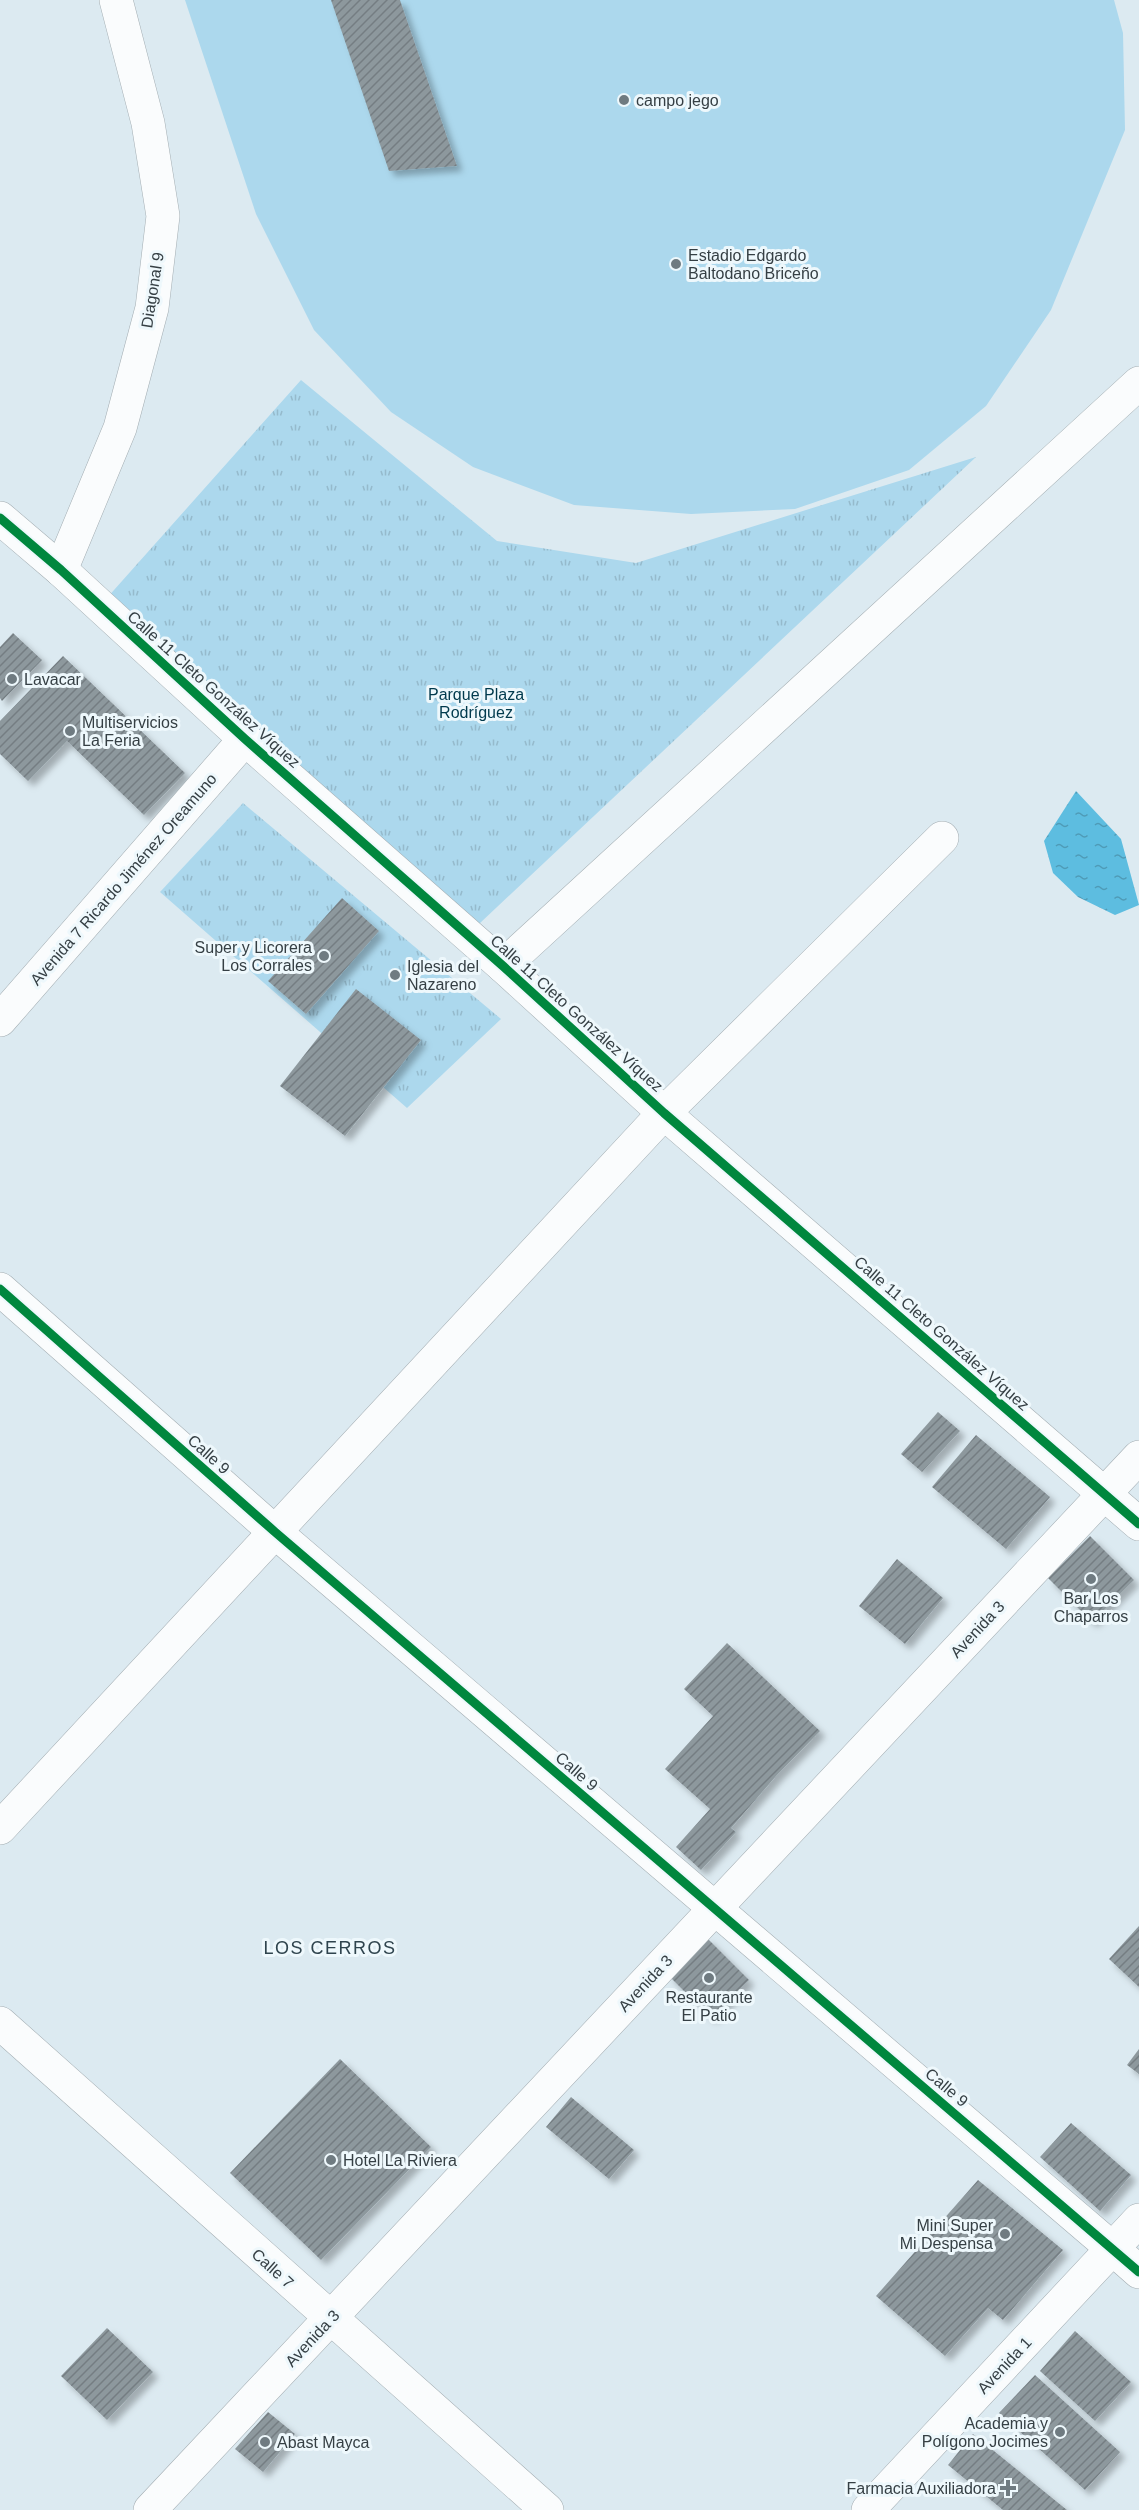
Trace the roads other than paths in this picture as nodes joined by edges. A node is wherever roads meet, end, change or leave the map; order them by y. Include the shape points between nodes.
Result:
1 (116, 0) edge
2 (1139, 384) edge
3 (4, 521) edge
4 (61, 570) junction
5 (245, 739) junction
6 (942, 838) dead end
7 (503, 966) junction
8 (0, 1020) edge
9 (664, 1113) junction
10 (0, 1288) edge
11 (1139, 1457) edge
12 (1105, 1494) junction
13 (1139, 1524) edge
14 (275, 1532) junction
15 (0, 1828) edge
16 (714, 1909) junction
17 (0, 2023) edge
18 (1139, 2220) edge
19 (1113, 2249) junction
20 (1139, 2272) edge
21 (330, 2319) junction
22 (150, 2510) edge
23 (547, 2510) edge
24 (868, 2510) edge

1 - 4 street, Diagonal 9 via 148,123 163,216 152,308 120,428
2 - 7 street
3 - 4 street, Calle 11 Cleto González Víquez
4 - 5 street, Calle 11 Cleto González Víquez
5 - 7 street, Calle 11 Cleto González Víquez
5 - 8 street, Avenida 7 Ricardo Jiménez Oreamuno
6 - 9 street
7 - 9 street, Calle 11 Cleto González Víquez
9 - 12 street, Calle 11 Cleto González Víquez
9 - 14 street
10 - 14 street, Calle 9
11 - 12 street, Avenida 3
12 - 13 street, Calle 11 Cleto González Víquez
12 - 16 street, Avenida 3
14 - 15 street
14 - 16 street, Calle 9
16 - 19 street, Calle 9
16 - 21 street, Avenida 3
17 - 21 street, Calle 7
18 - 19 street, Avenida 1
19 - 20 street, Calle 9
19 - 24 street, Avenida 1
21 - 22 street, Avenida 3
21 - 23 street, Calle 7

